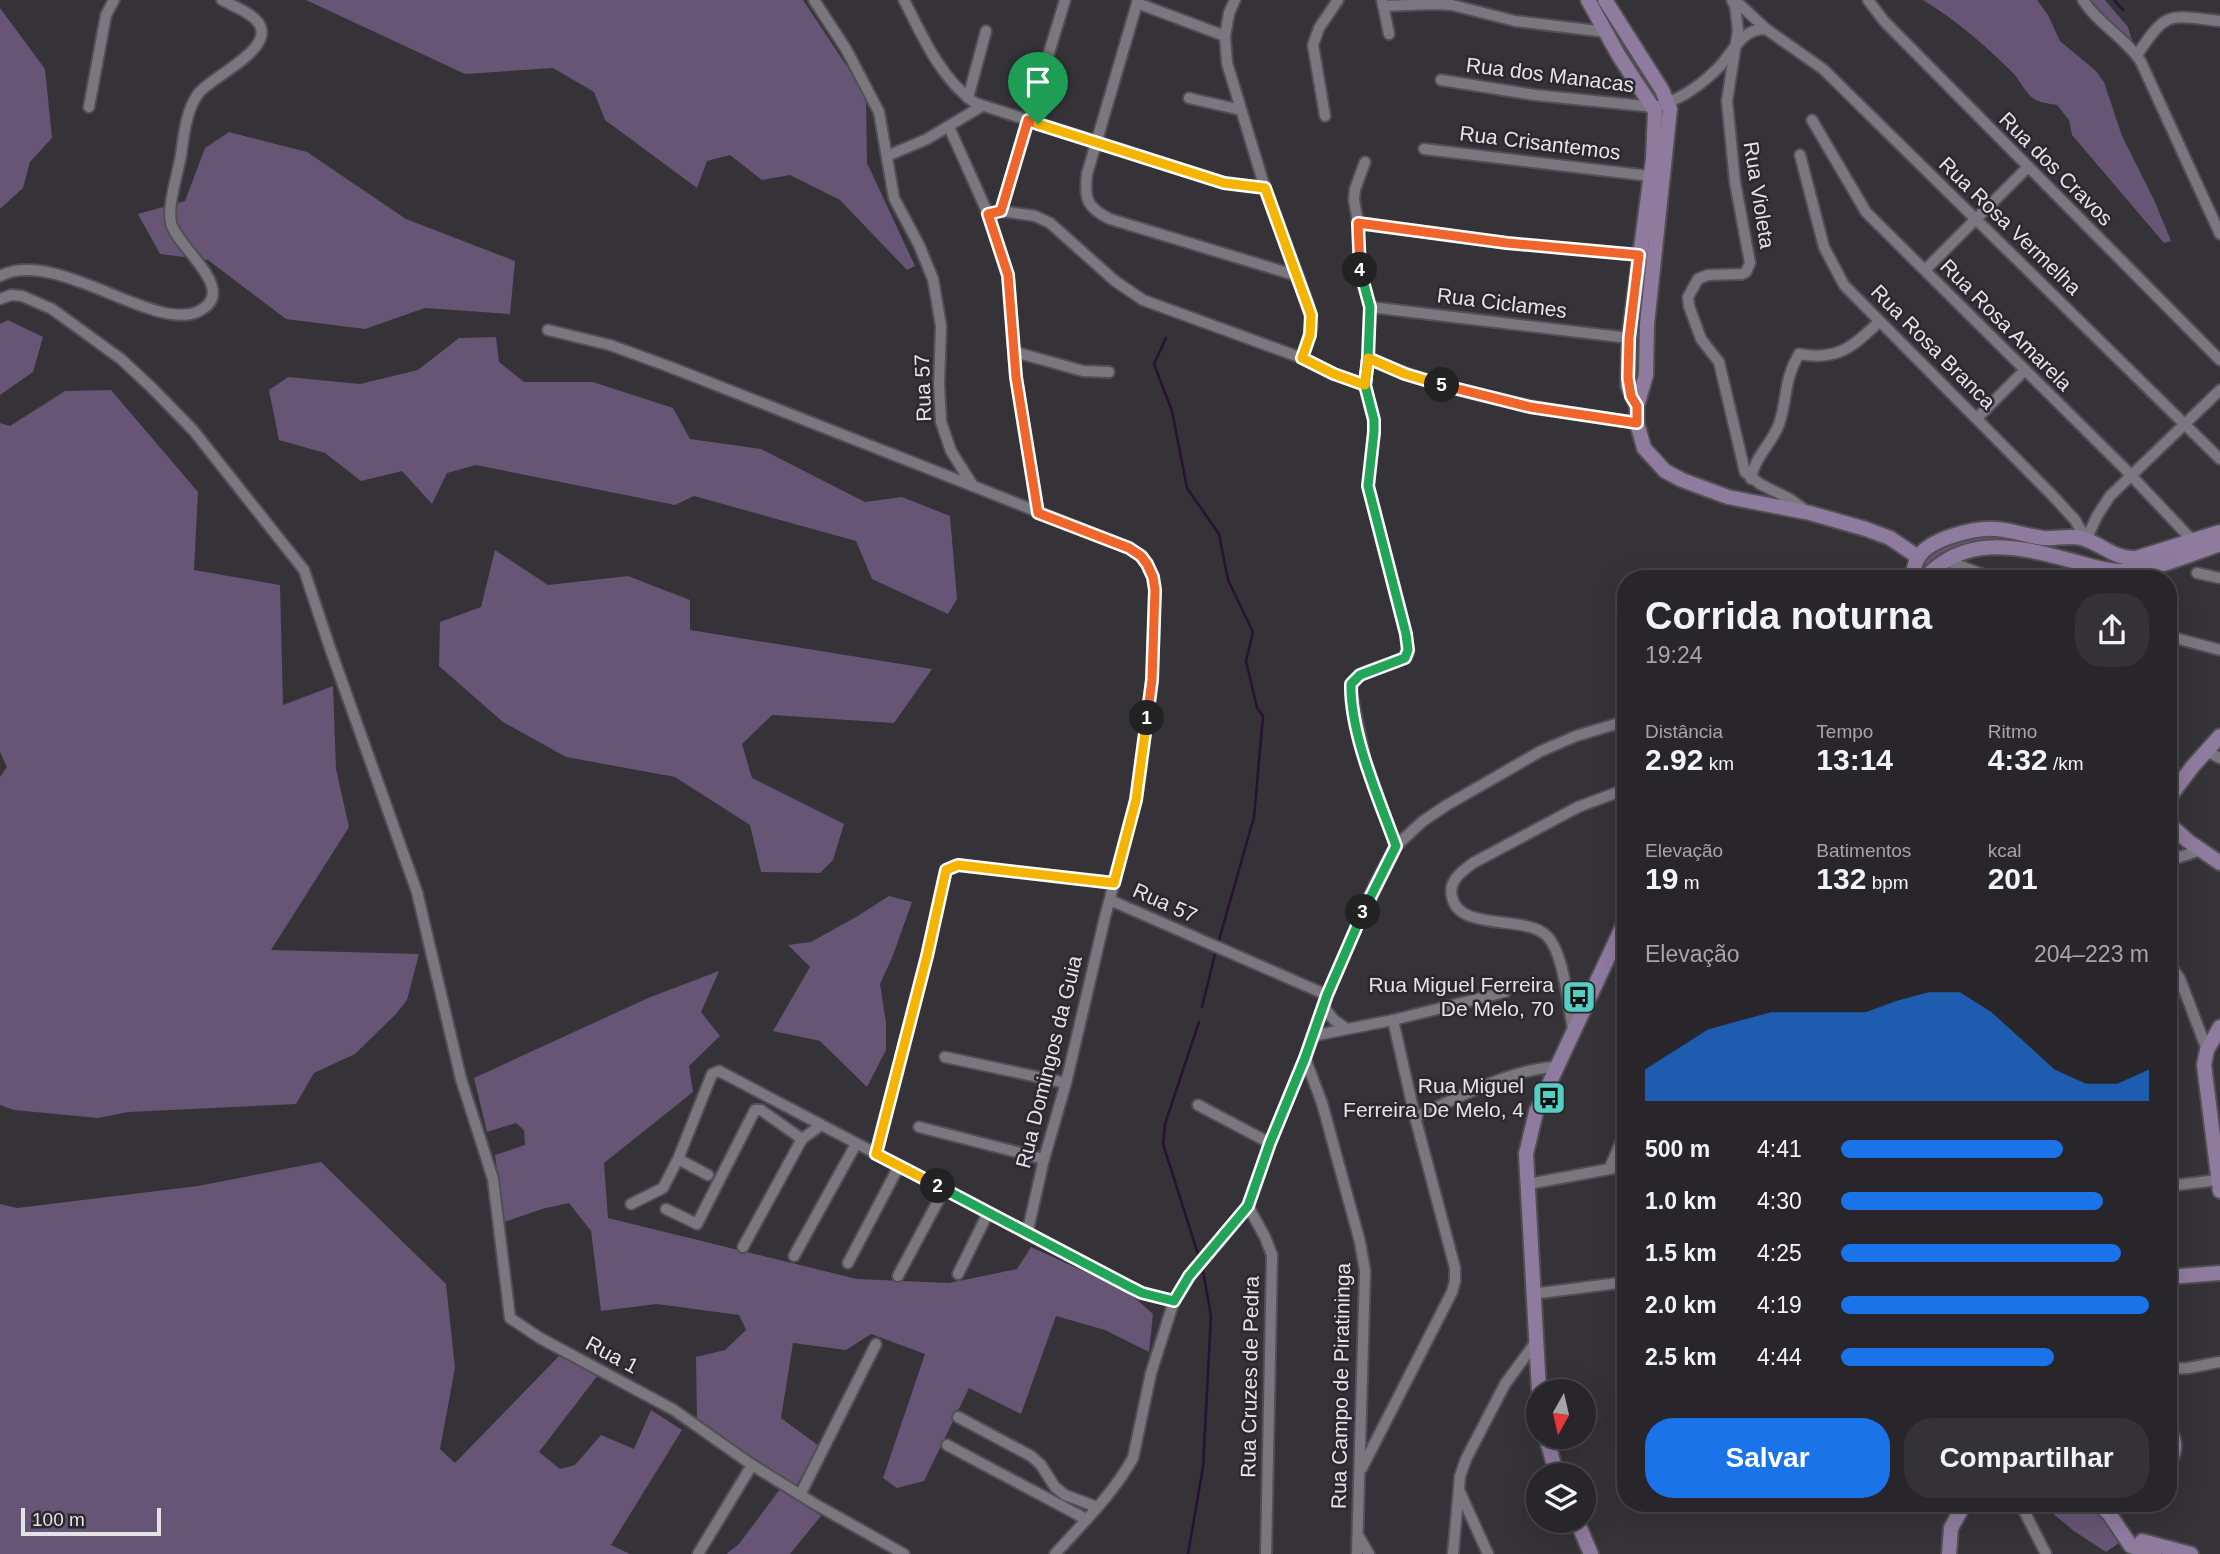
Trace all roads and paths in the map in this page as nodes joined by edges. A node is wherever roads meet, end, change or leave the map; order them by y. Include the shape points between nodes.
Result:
1 (114, 0) edge
2 (222, 0) edge
3 (814, 0) edge
4 (904, 0) edge
5 (1065, 0) edge
6 (1338, 0) edge
7 (1588, 0) edge
8 (1605, 0) edge
9 (1733, 0) edge
10 (1868, 0) edge
11 (2083, 0) edge
12 (1137, 1) edge
13 (1233, 1) edge
14 (1383, 3) edge
15 (2220, 21) edge
16 (1766, 29) junction
17 (986, 32) dead end
18 (1605, 32) junction
19 (1389, 34) dead end
20 (1225, 36) junction
21 (1736, 44) junction
22 (2137, 55) junction
23 (1441, 80) dead end
24 (968, 98) junction
25 (1189, 98) dead end
26 (1669, 104) junction
27 (982, 106) junction
28 (89, 107) dead end
29 (1654, 107) junction
30 (1241, 110) junction
31 (1325, 116) dead end
32 (1028, 120) junction
33 (1812, 121) dead end
34 (949, 127) junction
35 (1096, 141) junction
36 (1424, 149) dead end
37 (1800, 155) dead end
38 (887, 156) junction
39 (1365, 162) dead end
40 (2027, 168) junction
41 (1650, 176) junction
42 (1265, 188) junction
43 (1001, 211) junction
44 (988, 214) junction
45 (1976, 220) junction
46 (1358, 223) junction
47 (2220, 234) edge
48 (1639, 255) junction
49 (1925, 270) junction
50 (0, 275) edge
51 (1298, 276) junction
52 (0, 299) edge
53 (1370, 307) junction
54 (1879, 322) junction
55 (548, 330) dead end
56 (1629, 338) junction
57 (1015, 352) junction
58 (1302, 358) junction
59 (1368, 358) junction
60 (2220, 360) edge
61 (2025, 370) junction
62 (1109, 372) dead end
63 (1365, 385) junction
64 (2220, 390) edge
65 (1637, 406) junction
66 (1976, 418) junction
67 (1637, 423) junction
68 (2185, 423) junction
69 (2220, 458) edge
70 (2131, 475) junction
71 (1751, 479) junction
72 (973, 486) junction
73 (1038, 513) junction
74 (1810, 513) junction
75 (2220, 532) edge
76 (2045, 538) junction
77 (2086, 540) junction
78 (2193, 541) junction
79 (2220, 544) edge
80 (2040, 553) junction
81 (1918, 557) junction
82 (1944, 561) junction
83 (1914, 570) edge
84 (1934, 570) edge
85 (1970, 570) edge
86 (2106, 570) edge
87 (2132, 570) edge
88 (2197, 573) dead end
89 (2220, 578) edge
90 (2177, 638) edge
91 (2220, 650) edge
92 (1617, 724) edge
93 (2220, 736) edge
94 (2206, 751) junction
95 (2220, 758) edge
96 (2177, 788) edge
97 (1617, 792) edge
98 (2177, 833) edge
99 (1396, 846) junction
100 (2202, 850) junction
101 (2177, 859) edge
102 (2220, 863) edge
103 (1114, 883) junction
104 (1110, 900) junction
105 (1617, 938) edge
106 (2178, 975) joint
107 (2177, 979) edge
108 (1505, 992) dead end
109 (1325, 1000) junction
110 (1393, 1020) junction
111 (2220, 1027) edge
112 (1573, 1029) junction
113 (1347, 1030) junction
114 (1312, 1036) junction
115 (2207, 1050) junction
116 (945, 1057) dead end
117 (1305, 1058) junction
118 (1556, 1067) junction
119 (1066, 1083) junction
120 (1198, 1105) dead end
121 (1415, 1117) junction
122 (821, 1125) junction
123 (919, 1128) dead end
124 (802, 1139) junction
125 (1270, 1143) junction
126 (856, 1144) junction
127 (1617, 1151) edge
128 (876, 1154) junction
129 (678, 1159) junction
130 (1044, 1160) junction
131 (899, 1166) junction
132 (1617, 1167) edge
133 (1609, 1168) junction
134 (708, 1175) dead end
135 (1528, 1184) junction
136 (2177, 1186) edge
137 (2219, 1186) edge
138 (944, 1190) junction
139 (631, 1203) dead end
140 (1248, 1206) junction
141 (666, 1209) dead end
142 (988, 1213) junction
143 (1027, 1234) junction
144 (743, 1247) dead end
145 (794, 1256) dead end
146 (848, 1263) dead end
147 (2220, 1273) edge
148 (958, 1274) dead end
149 (898, 1276) dead end
150 (2177, 1277) edge
151 (1617, 1283) edge
152 (1532, 1294) junction
153 (1174, 1301) junction
154 (1535, 1343) junction
155 (876, 1345) dead end
156 (2220, 1362) edge
157 (1518, 1364) junction
158 (2177, 1368) edge
159 (1532, 1379) edge
160 (1538, 1379) edge
161 (958, 1417) dead end
162 (947, 1445) dead end
163 (752, 1465) junction
164 (1360, 1474) junction
165 (1458, 1489) junction
166 (800, 1495) junction
167 (1097, 1507) junction
168 (1960, 1512) edge
169 (2025, 1512) edge
170 (2106, 1512) edge
171 (1086, 1519) junction
172 (1582, 1533) edge
173 (1359, 1537) junction
174 (2131, 1546) edge
175 (698, 1554) edge
176 (904, 1554) edge
177 (1055, 1554) edge
178 (1266, 1554) edge
179 (1357, 1554) edge
180 (1369, 1554) edge
181 (1453, 1554) edge
182 (1488, 1554) edge
183 (1591, 1554) edge
184 (1949, 1554) edge
185 (2046, 1554) edge
186 (2154, 1554) edge
187 (2191, 1554) edge

1 - 28 street via 106,15
2 - 50 street via 252,15 260,25 260,39 253,52 207,84 194,102 170,214 174,232 209,277 211,300 198,312 178,315 41,271 17,269
3 - 38 street, Rua 57 via 879,112
4 - 24 street via 935,58
5 - 32 street
6 - 31 street via 1313,45
7 - 18 street
8 - 26 street
9 - 16 street, Rua Rosa Vermelha
9 - 21 street, Rua Violeta
10 - 40 street, Rua dos Cravos
11 - 22 street
12 - 20 street
12 - 35 street
13 - 20 street
14 - 18 street via 1475,9 1515,21
14 - 19 street
15 - 22 street via 2164,20
16 - 21 street via 1752,31
16 - 45 street, Rua Rosa Vermelha via 1823,69
17 - 24 street
18 - 29 street
20 - 30 street via 1231,81
21 - 26 street via 1718,68
21 - 71 street, Rua Violeta via 1727,101 1749,269 1742,274 1698,279 1688,301 1701,339 1719,362 1745,472
22 - 47 street
23 - 29 street, Rua dos Manacas
24 - 27 street
25 - 30 street
26 - 29 street, Rua dos Manacas
26 - 65 street via 1646,375
27 - 32 street
27 - 34 street
29 - 41 street
30 - 42 street
32 - 35 street
32 - 43 street
33 - 49 street, Rua Rosa Amarela via 1861,206
34 - 38 street
34 - 44 street
35 - 42 street via 1224,183
35 - 51 street via 1085,194 1100,214
36 - 41 street, Rua Crisantemos
37 - 54 street, Rua Rosa Branca via 1829,261 1844,285
38 - 72 street, Rua 57 via 894,198 927,261 940,306 941,422 951,452
39 - 46 street via 1355,189
40 - 45 street
40 - 60 street, Rua dos Cravos
41 - 48 street
42 - 51 street
43 - 44 street
43 - 58 street via 1050,223 1143,300
44 - 57 street via 1008,275
45 - 49 street
45 - 68 street, Rua Rosa Vermelha
46 - 48 street
46 - 53 street via 1359,267
48 - 56 street
49 - 61 street, Rua Rosa Amarela
51 - 58 street via 1312,326
52 - 163 street, Rua 1 via 22,296 52,309 121,359 193,430 304,570 416,892 461,1079 493,1179 510,1318 674,1410
53 - 56 street, Rua Ciclames
53 - 59 street
54 - 66 street, Rua Rosa Branca
54 - 71 street via 1846,351 1827,356 1799,354 1789,374 1780,422
55 - 72 street via 610,345 670,367
56 - 65 street via 1628,386
57 - 62 street via 1083,371
57 - 73 street
58 - 63 street
59 - 63 street
59 - 67 street via 1418,379 1511,403
61 - 66 street
61 - 70 street, Rua Rosa Amarela
63 - 99 street via 1374,420 1368,486 1408,650 1405,658 1355,678 1351,691 1365,760
64 - 68 street
65 - 67 street
66 - 77 street, Rua Rosa Branca via 2075,520
67 - 74 street via 1644,448 1665,471 1682,480 1728,497
68 - 69 street, Rua Rosa Vermelha
68 - 70 street
70 - 77 street via 2110,496
70 - 78 street, Rua Rosa Amarela
71 - 74 street
72 - 73 street, Rua 57
73 - 103 street, Rua 57 via 1129,548 1141,556 1153,577 1152,680 1141,767
74 - 81 street via 1866,528
75 - 78 street
76 - 77 street
76 - 80 street
76 - 81 street via 2006,530 1973,530 1936,544
77 - 78 street via 2128,558
79 - 87 street
80 - 82 street via 1988,547 1960,552
80 - 86 street
81 - 83 street
82 - 84 street
82 - 85 street
88 - 89 street
90 - 91 street
92 - 99 street via 1541,751 1447,805
93 - 94 street
94 - 95 street
94 - 96 street
97 - 112 street via 1578,807 1473,863 1451,888 1453,903 1466,915 1527,926 1548,937 1558,960
98 - 100 street
99 - 109 street
100 - 101 street
100 - 102 street
103 - 104 street, Rua 57
103 - 128 street via 958,865 946,870
104 - 109 street, Rua 57
104 - 119 street, Rua Domingos da Guia
105 - 112 street
106 - 107 street
106 - 115 street
108 - 110 street
109 - 113 street via 1334,1020
109 - 114 street
110 - 113 street
110 - 121 street
111 - 115 street
112 - 118 street
113 - 114 street
114 - 117 street
115 - 137 street via 2205,1076
116 - 119 street
117 - 125 street
117 - 164 street, Rua Campo de Piratininga via 1322,1103 1364,1262
118 - 121 street via 1515,1074
118 - 135 street via 1530,1129
119 - 130 street, Rua Domingos da Guia
120 - 125 street
121 - 164 street via 1455,1281
122 - 124 street
122 - 126 street
122 - 129 street via 716,1072
123 - 130 street
124 - 141 street via 755,1110 697,1224
124 - 144 street
125 - 140 street
126 - 128 street
126 - 145 street
127 - 133 street
128 - 131 street
129 - 134 street
129 - 139 street via 663,1188
130 - 143 street, Rua Domingos da Guia
131 - 138 street
131 - 146 street
132 - 133 street
133 - 135 street
135 - 152 street
136 - 137 street
138 - 142 street
138 - 149 street
140 - 153 street via 1189,1276
140 - 178 street, Rua Cruzes de Pedra via 1272,1255
142 - 143 street
142 - 148 street
143 - 153 street via 1142,1293
147 - 150 street
151 - 152 street
152 - 154 street
153 - 167 street via 1151,1373 1133,1458
154 - 157 street
154 - 160 street
155 - 166 street
156 - 158 street
157 - 159 street
157 - 165 street via 1466,1459
161 - 167 street via 1031,1456 1065,1495
162 - 171 street
163 - 166 street, Rua 1
163 - 175 street
164 - 173 street, Rua Campo de Piratininga
165 - 181 street
165 - 182 street
166 - 176 street, Rua 1
167 - 171 street
168 - 184 street via 1951,1528
169 - 185 street
170 - 174 street
171 - 177 street
172 - 183 street
173 - 179 street, Rua Campo de Piratininga
173 - 180 street
174 - 186 street
174 - 187 street

